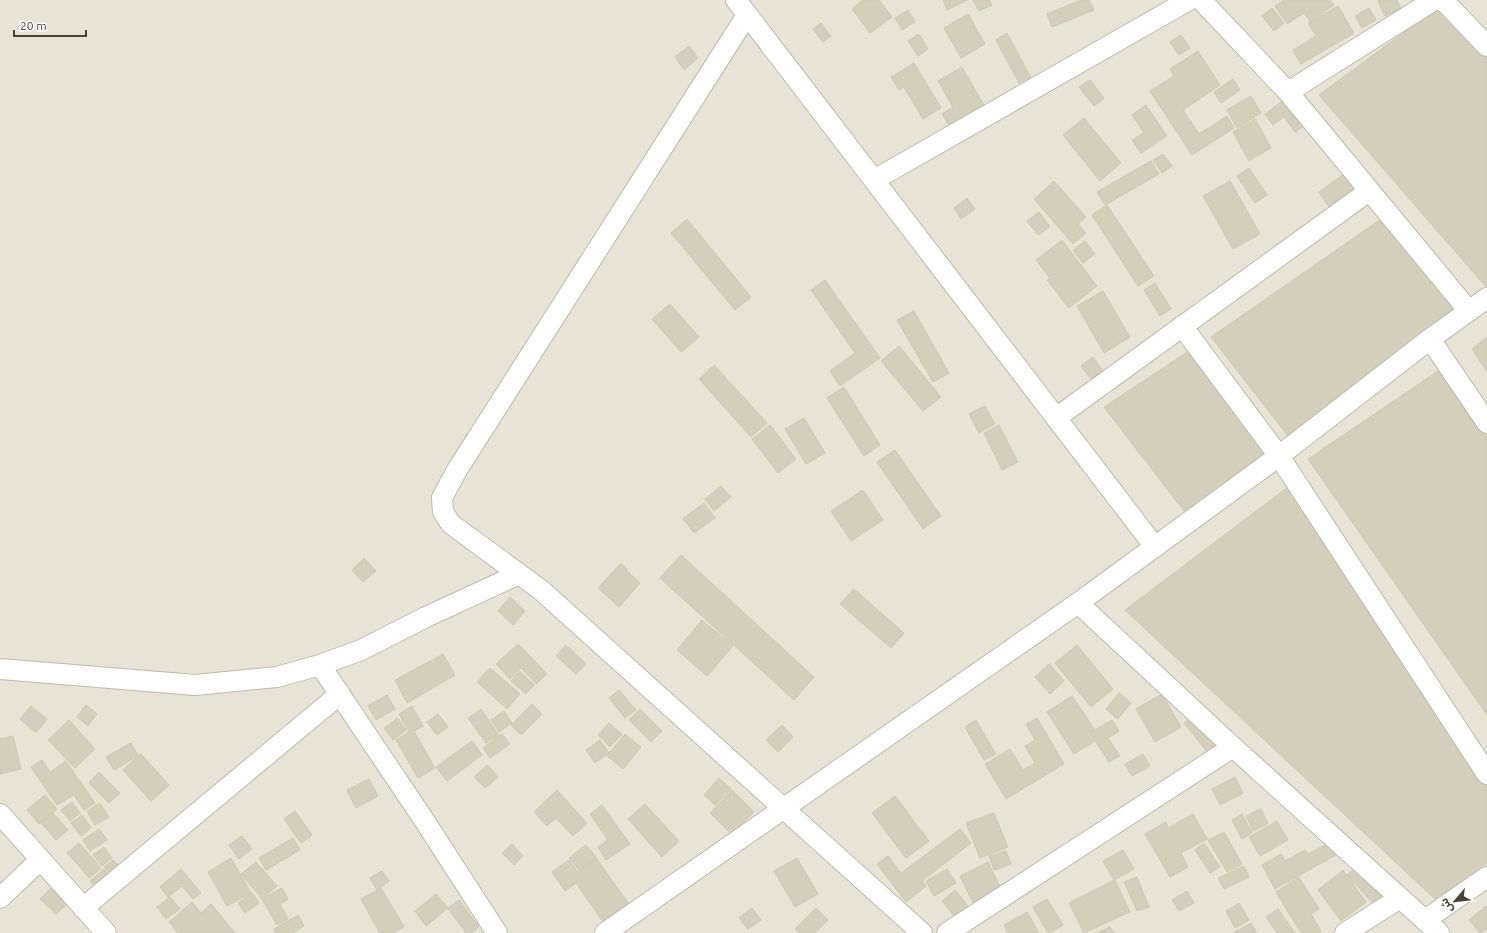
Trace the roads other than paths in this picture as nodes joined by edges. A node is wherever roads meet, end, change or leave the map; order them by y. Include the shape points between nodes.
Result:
1 (1189, 0) edge
2 (1201, 0) edge
3 (1434, 0) edge
4 (1443, 0) edge
5 (742, 7) edge
6 (1487, 46) edge
7 (1288, 92) junction
8 (874, 180) junction
9 (1369, 191) junction
10 (1487, 298) edge
11 (1468, 311) junction
12 (1182, 326) junction
13 (1430, 339) junction
14 (1056, 418) junction
15 (1487, 423) edge
16 (1279, 456) junction
17 (1155, 547) junction
18 (519, 574) junction
19 (1078, 603) junction
20 (320, 665) junction
21 (0, 669) edge
22 (340, 694) junction
23 (1233, 747) junction
24 (1487, 774) edge
25 (784, 807) junction
26 (0, 814) edge
27 (40, 860) junction
28 (1487, 877) edge
29 (0, 898) edge
30 (1400, 898) junction
31 (83, 908) junction
32 (1432, 927) edge
33 (106, 933) edge
34 (497, 933) edge
35 (605, 933) edge
36 (922, 933) edge
37 (948, 933) edge
38 (1345, 933) edge

1 - 8 street
2 - 7 street
3 - 7 street
4 - 6 street
5 - 8 street
5 - 18 street via 442,498 443,512 451,524
7 - 9 street
8 - 14 street
9 - 11 street
9 - 12 street
10 - 11 street
11 - 13 street
12 - 14 street
12 - 16 street
13 - 15 street
13 - 16 street
14 - 17 street
16 - 17 street
16 - 24 street
17 - 19 street
18 - 20 street via 361,650
18 - 25 street via 541,590
19 - 23 street
19 - 25 street
20 - 21 street via 277,677 195,685
20 - 22 street
22 - 31 street
22 - 34 street
23 - 30 street
23 - 37 street
25 - 35 street
25 - 36 street
26 - 27 street
27 - 29 street
27 - 31 street
28 - 32 street
30 - 32 street
30 - 38 street
31 - 33 street

